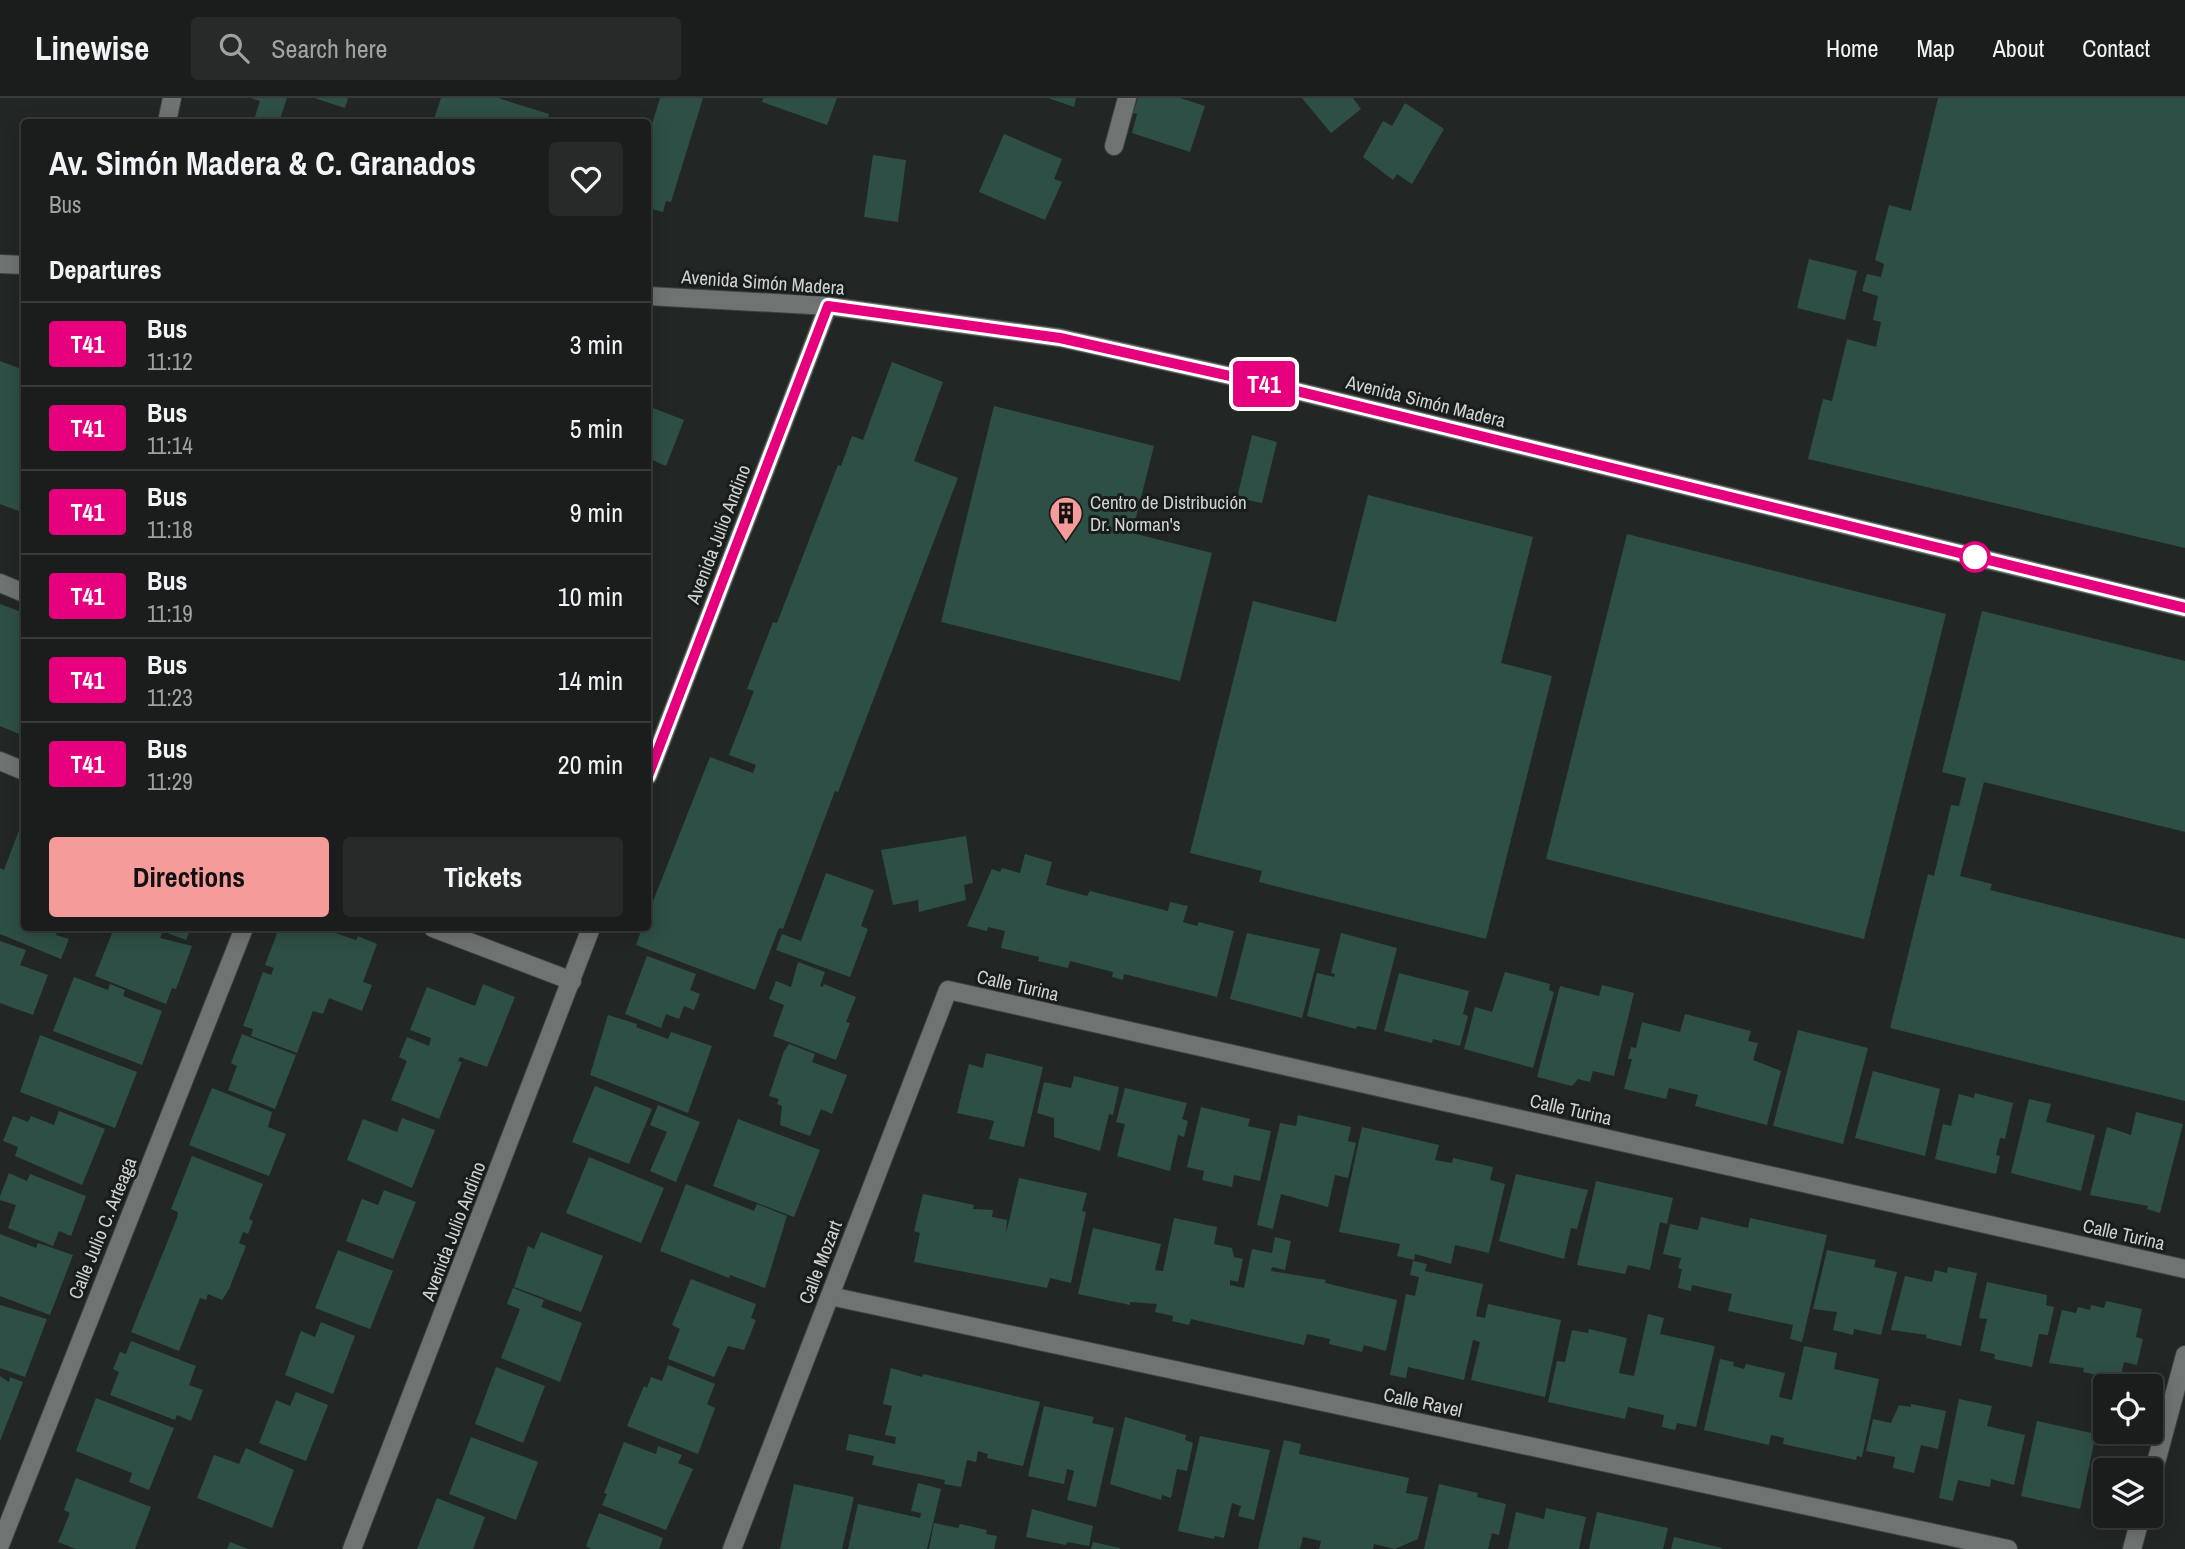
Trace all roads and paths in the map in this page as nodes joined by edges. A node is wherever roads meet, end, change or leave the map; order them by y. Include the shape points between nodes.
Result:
1 (172, 98) edge
2 (1127, 98) edge
3 (168, 119) edge
4 (1114, 146) dead end
5 (0, 264) edge
6 (21, 265) edge
7 (651, 296) edge
8 (828, 306) junction
9 (0, 583) edge
10 (21, 592) edge
11 (2185, 608) edge
12 (0, 761) edge
13 (651, 768) edge
14 (21, 770) edge
15 (243, 931) edge
16 (441, 931) edge
17 (591, 931) edge
18 (572, 981) junction
19 (948, 990) joint
20 (2185, 1269) edge
21 (830, 1296) junction
22 (2185, 1354) edge
23 (2157, 1458) edge
24 (2138, 1528) edge
25 (0, 1545) edge
26 (352, 1549) edge
27 (732, 1549) edge
28 (2008, 1549) edge
29 (2132, 1549) edge

1 - 3 street
2 - 4 street
5 - 6 street
7 - 8 street, Avenida Simón Madera
8 - 11 street, Avenida Simón Madera via 1060,338 1298,391
8 - 13 street, Avenida Julio Andino
9 - 10 street
12 - 14 street
15 - 25 street, Calle Julio C. Arteaga
16 - 18 street
17 - 18 street, Avenida Julio Andino
18 - 26 street, Avenida Julio Andino
19 - 20 street, Calle Turina
19 - 21 street, Calle Mozart
21 - 27 street, Calle Mozart
21 - 28 street, Calle Ravel
22 - 23 street
24 - 29 street

